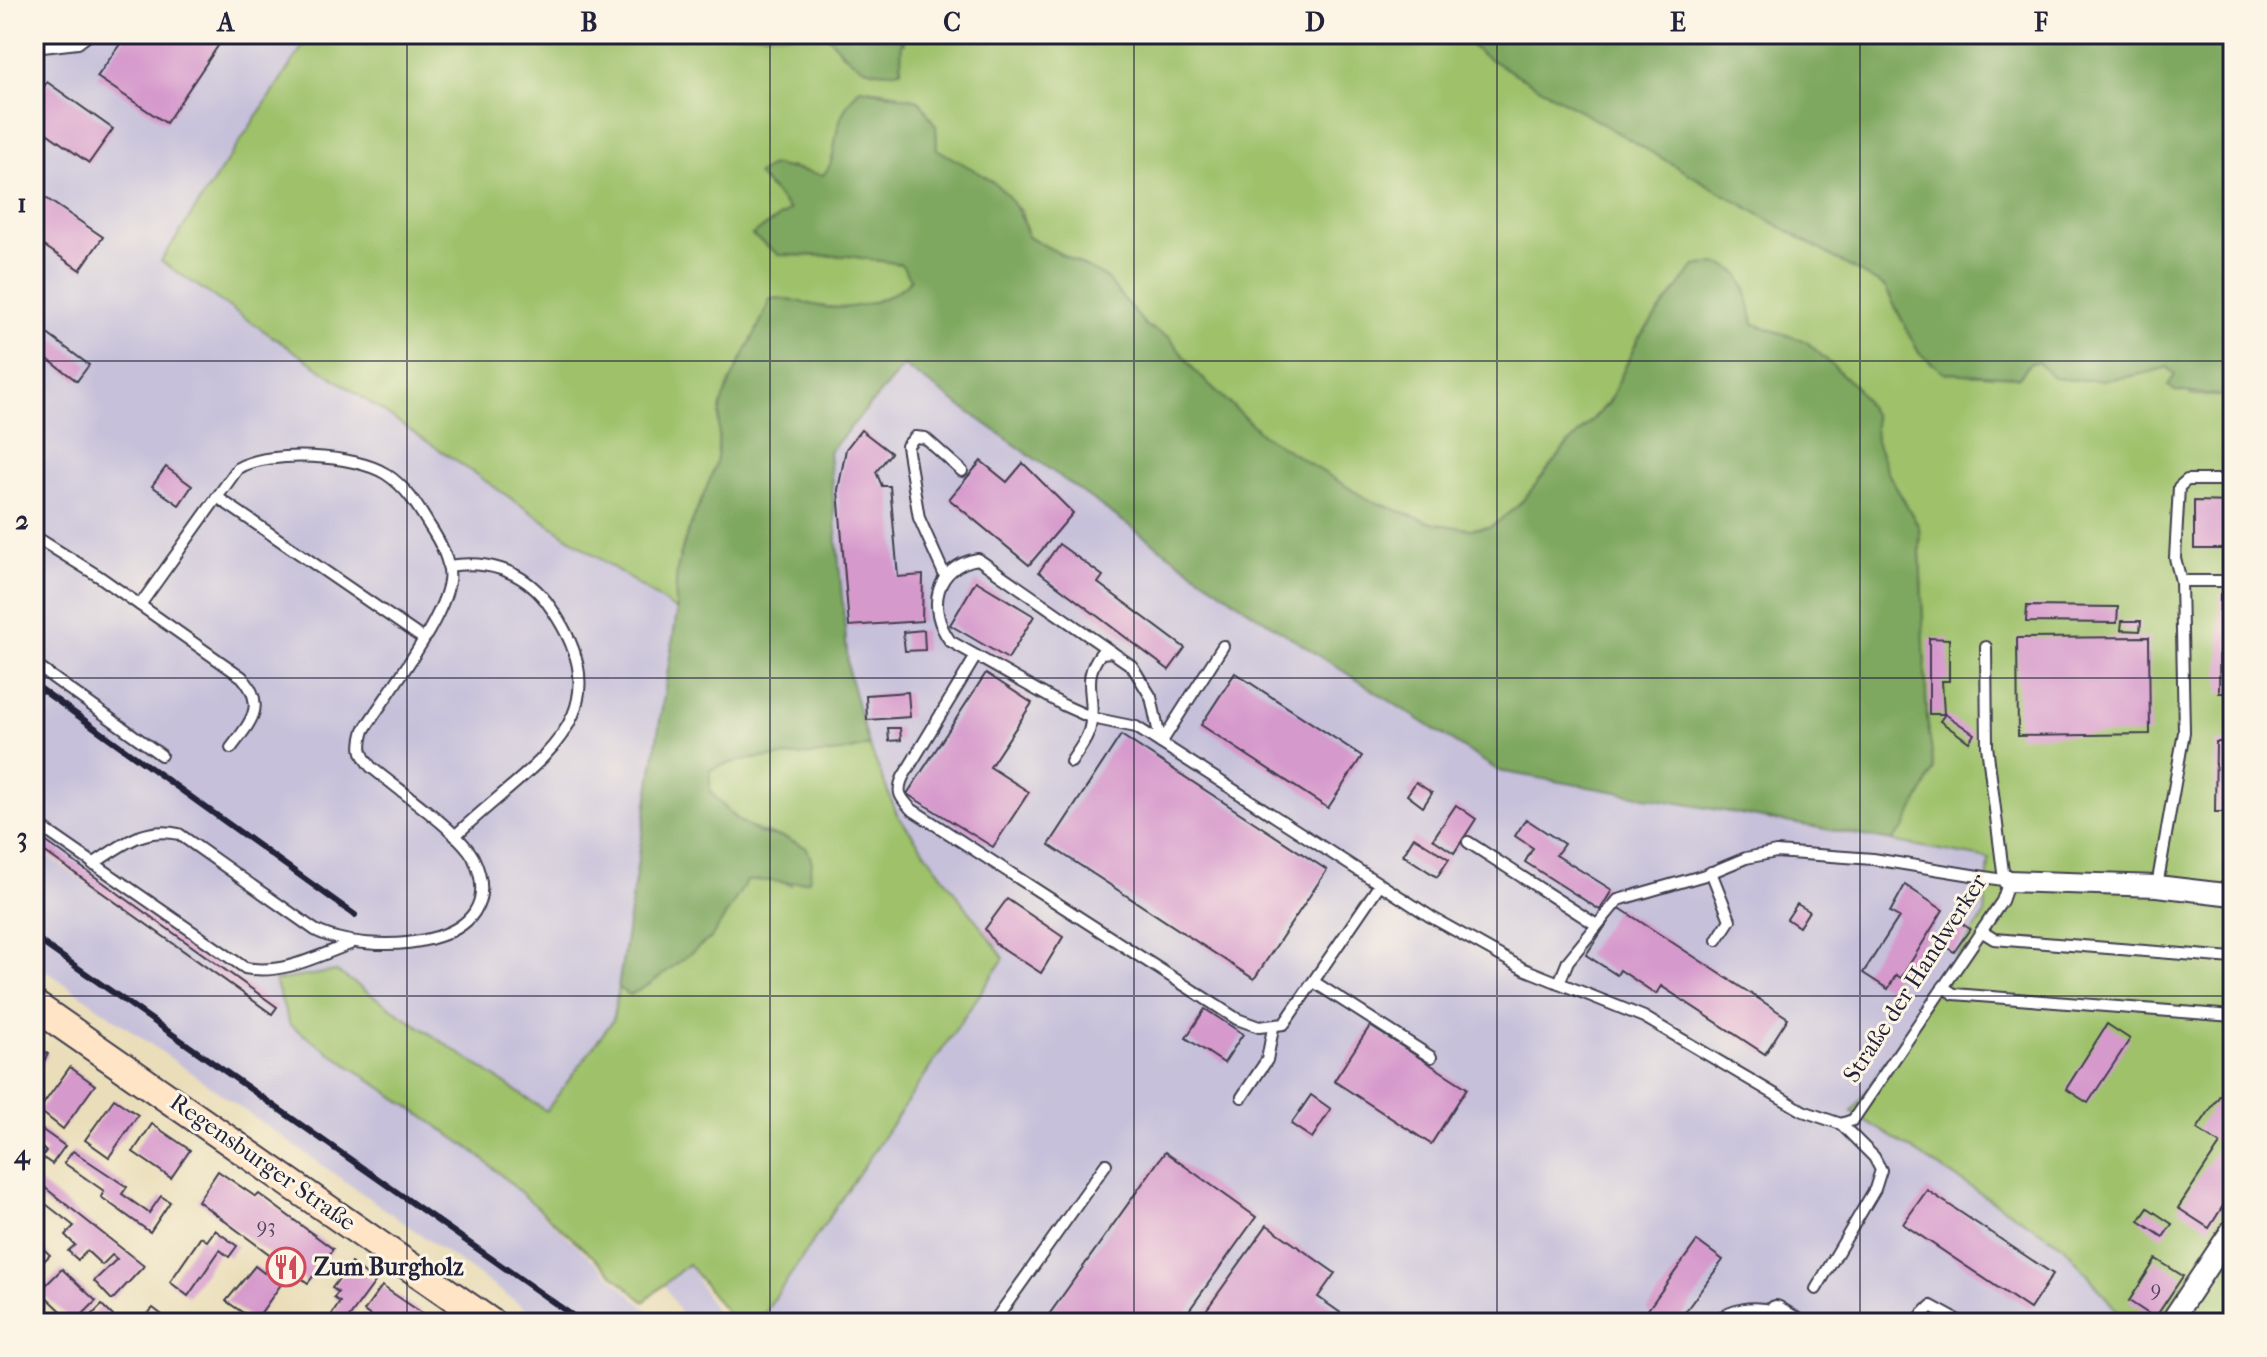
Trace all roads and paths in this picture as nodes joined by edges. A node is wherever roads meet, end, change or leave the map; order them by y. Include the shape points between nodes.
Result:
1 (90, 34) edge
2 (34, 48) edge
3 (962, 471) dead end
4 (2233, 480) edge
5 (217, 497) junction
6 (34, 536) edge
7 (448, 566) junction
8 (945, 576) junction
9 (2181, 581) junction
10 (2233, 581) edge
11 (140, 605) junction
12 (422, 638) junction
13 (1223, 646) dead end
14 (1986, 647) dead end
15 (1112, 652) junction
16 (976, 656) junction
17 (34, 664) edge
18 (1092, 718) junction
19 (1161, 743) junction
20 (231, 748) dead end
21 (161, 755) dead end
22 (1071, 762) dead end
23 (34, 822) edge
24 (455, 836) junction
25 (1468, 842) dead end
26 (93, 864) junction
27 (1711, 872) junction
28 (2009, 881) junction
29 (1380, 884) junction
30 (2157, 886) junction
31 (2233, 895) edge
32 (1595, 924) junction
33 (1981, 931) junction
34 (1717, 940) dead end
35 (352, 943) junction
36 (2233, 958) edge
37 (1314, 982) junction
38 (1559, 983) junction
39 (1943, 987) junction
40 (34, 1005) edge
41 (2233, 1016) edge
42 (1273, 1028) junction
43 (1431, 1057) dead end
44 (1242, 1097) dead end
45 (1841, 1124) junction
46 (1106, 1164) dead end
47 (2233, 1228) edge
48 (1816, 1289) dead end
49 (1776, 1311) joint
50 (491, 1323) edge
51 (993, 1323) edge
52 (1710, 1323) edge
53 (1795, 1323) edge
54 (1914, 1323) edge
55 (1962, 1323) edge
56 (2170, 1323) edge

1 - 2 lane via 78,43
3 - 8 lane via 925,438 915,437 907,446 919,518
4 - 9 lane via 2187,480 2179,487 2175,558
5 - 7 lane via 238,468 252,460 365,465 406,490 435,534
5 - 11 lane
5 - 12 lane
6 - 11 lane
7 - 12 lane via 446,596
7 - 24 lane via 493,565 538,592 561,622 581,669 580,697 569,727 543,759
8 - 15 lane via 961,562 978,559
8 - 16 lane via 936,602 938,624 950,641
9 - 10 lane
9 - 30 lane via 2184,732
11 - 20 lane via 242,677 255,692 256,709
12 - 24 lane via 364,730 360,745 371,767
13 - 19 lane
14 - 28 lane via 1987,746 2003,872
15 - 18 lane via 1101,653 1090,667
15 - 19 lane via 1132,666 1151,697
16 - 18 lane
16 - 42 lane via 903,777 900,797 1237,1019
17 - 21 lane
18 - 19 lane via 1136,727
18 - 22 lane via 1089,734
19 - 29 lane
23 - 26 lane
24 - 35 lane via 478,871 476,911 466,925 445,936
25 - 32 lane
26 - 35 lane via 245,968 276,970
26 - 35 lane via 139,834 179,834 315,930
27 - 28 lane via 1776,852 1873,859
27 - 32 lane via 1618,900
27 - 34 lane via 1730,920
28 - 30 street, Straße der Handwerker
28 - 33 lane, Straße der Handwerker
29 - 37 lane
29 - 38 lane via 1497,954
30 - 31 street, Straße der Handwerker
32 - 38 lane
33 - 36 lane via 1994,939
33 - 39 lane, Straße der Handwerker
37 - 42 lane via 1293,1015
37 - 43 lane
38 - 45 lane via 1644,1017 1803,1111
39 - 41 lane via 1954,994
39 - 45 lane, Straße der Handwerker via 1853,1120
40 - 50 main road, Regensburger Straße
42 - 44 lane via 1267,1060
45 - 48 lane via 1881,1170
46 - 51 lane
47 - 56 street
49 - 52 lane via 1753,1306
49 - 53 street
54 - 55 lane via 1931,1306

